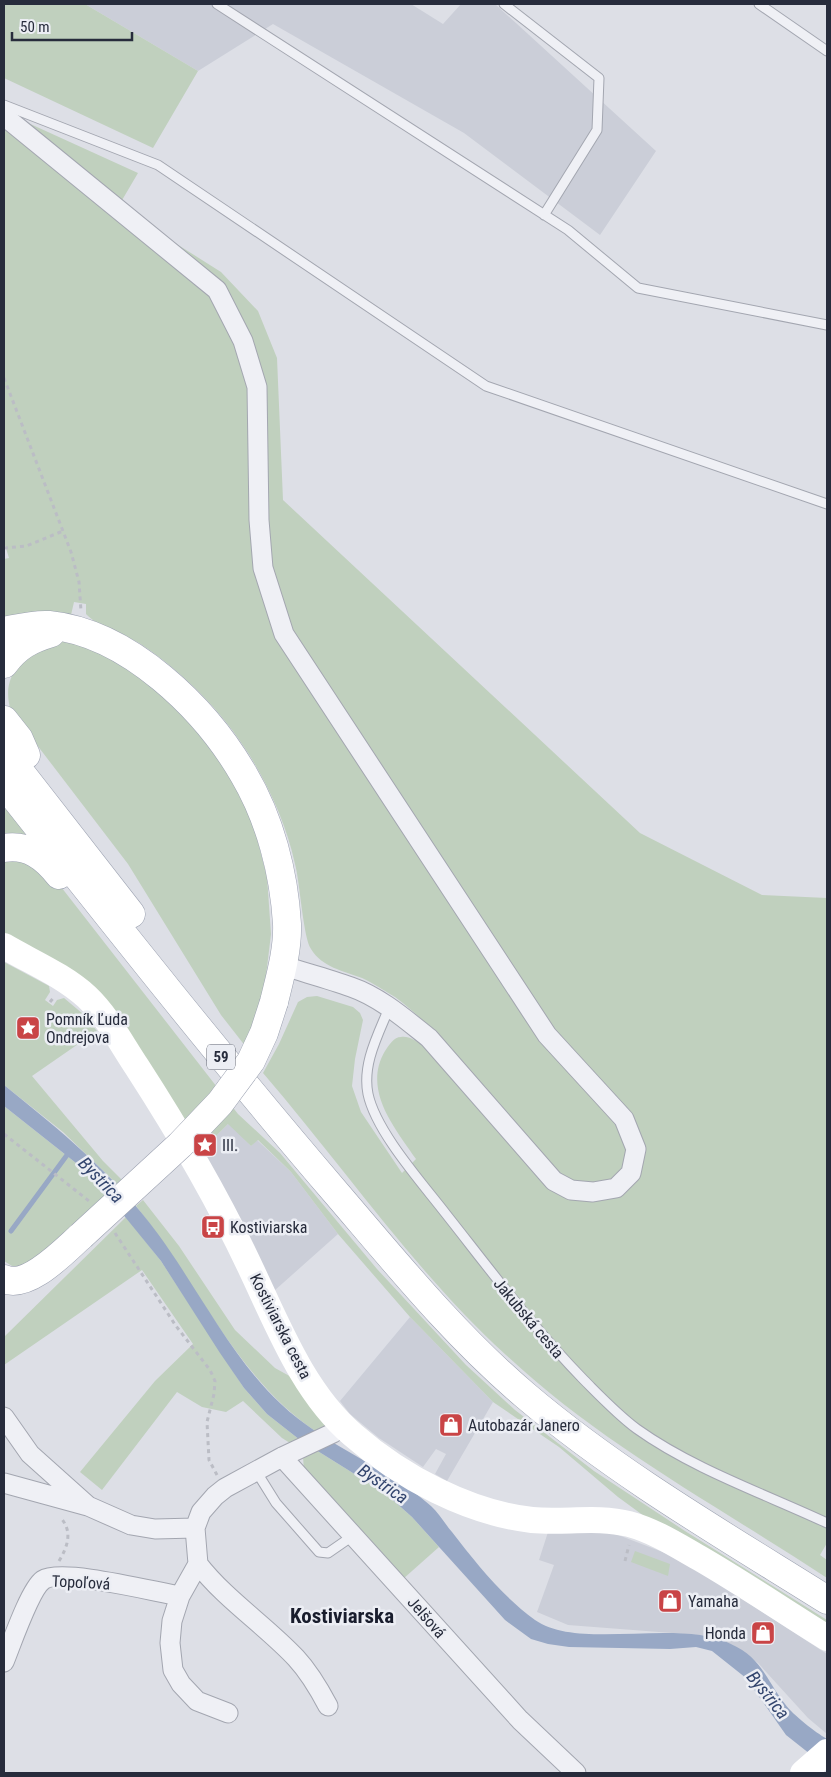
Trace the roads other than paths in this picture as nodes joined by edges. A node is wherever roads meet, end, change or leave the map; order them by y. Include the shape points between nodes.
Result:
1 (216, 4) edge
2 (504, 4) edge
3 (759, 4) edge
4 (827, 51) edge
5 (4, 105) edge
6 (4, 116) edge
7 (544, 215) junction
8 (827, 325) edge
9 (827, 504) edge
10 (72, 630) junction
11 (4, 631) edge
12 (4, 664) edge
13 (4, 720) edge
14 (4, 735) edge
15 (15, 753) edge
16 (4, 784) edge
17 (4, 848) edge
18 (106, 913) junction
19 (4, 946) edge
20 (284, 966) junction
21 (389, 1008) junction
22 (340, 1197) junction
23 (4, 1279) edge
24 (4, 1417) edge
25 (338, 1430) junction
26 (282, 1457) junction
27 (256, 1471) junction
28 (4, 1483) edge
29 (88, 1506) junction
30 (827, 1523) edge
31 (195, 1528) junction
32 (354, 1535) junction
33 (198, 1564) junction
34 (180, 1596) junction
35 (827, 1600) edge
36 (827, 1638) edge
37 (4, 1662) edge
38 (328, 1706) dead end
39 (228, 1713) dead end
40 (576, 1773) edge

1 - 7 lane
2 - 7 lane via 599,78 596,130
3 - 4 lane
5 - 9 lane via 158,165 486,386
6 - 21 street via 217,290 243,341 257,387 263,568 284,634 547,1035 624,1119 636,1149 632,1173 616,1188 593,1192 571,1190 554,1181 429,1038
7 - 8 lane via 568,230 638,288
10 - 11 main road via 49,625
10 - 12 main road via 29,640 12,652
10 - 20 main road via 108,642 170,685 201,715 240,769 264,818 276,856 287,926
13 - 15 main road via 19,740
14 - 15 main road
15 - 22 main road, 59 via 50,786 62,825 263,1085
16 - 18 main road, 59
17 - 18 main road via 14,846 34,851 50,863 68,886
18 - 22 main road, 59 via 263,1108
19 - 25 street, Kostiviarska cesta via 87,997 108,1022 200,1171 296,1362 332,1415
20 - 21 street via 351,987
20 - 23 main road, bridge via 264,1033 251,1061 225,1096 180,1145 81,1236 31,1277 20,1281
21 - 30 lane, Jakubská cesta via 373,1046 366,1074 368,1095 376,1116 419,1180 537,1329 595,1391 644,1433 683,1457
22 - 35 main road, 59 via 443,1317 526,1396 641,1482
24 - 29 street via 30,1454
25 - 26 street
25 - 36 street, Kostiviarska cesta via 400,1469 476,1508 532,1520 610,1521 642,1528 714,1567
26 - 27 street
26 - 32 street, Jelšová
27 - 31 street via 215,1496 201,1512
27 - 32 lane via 276,1503 319,1552 328,1553
28 - 29 street
29 - 31 street via 131,1525 155,1530
31 - 33 street
32 - 40 street, Jelšová via 520,1720
33 - 34 street
33 - 38 street via 220,1589 296,1657
34 - 37 street, Topoľová via 106,1582 50,1577 32,1595
34 - 39 street via 172,1621 173,1670 197,1701

